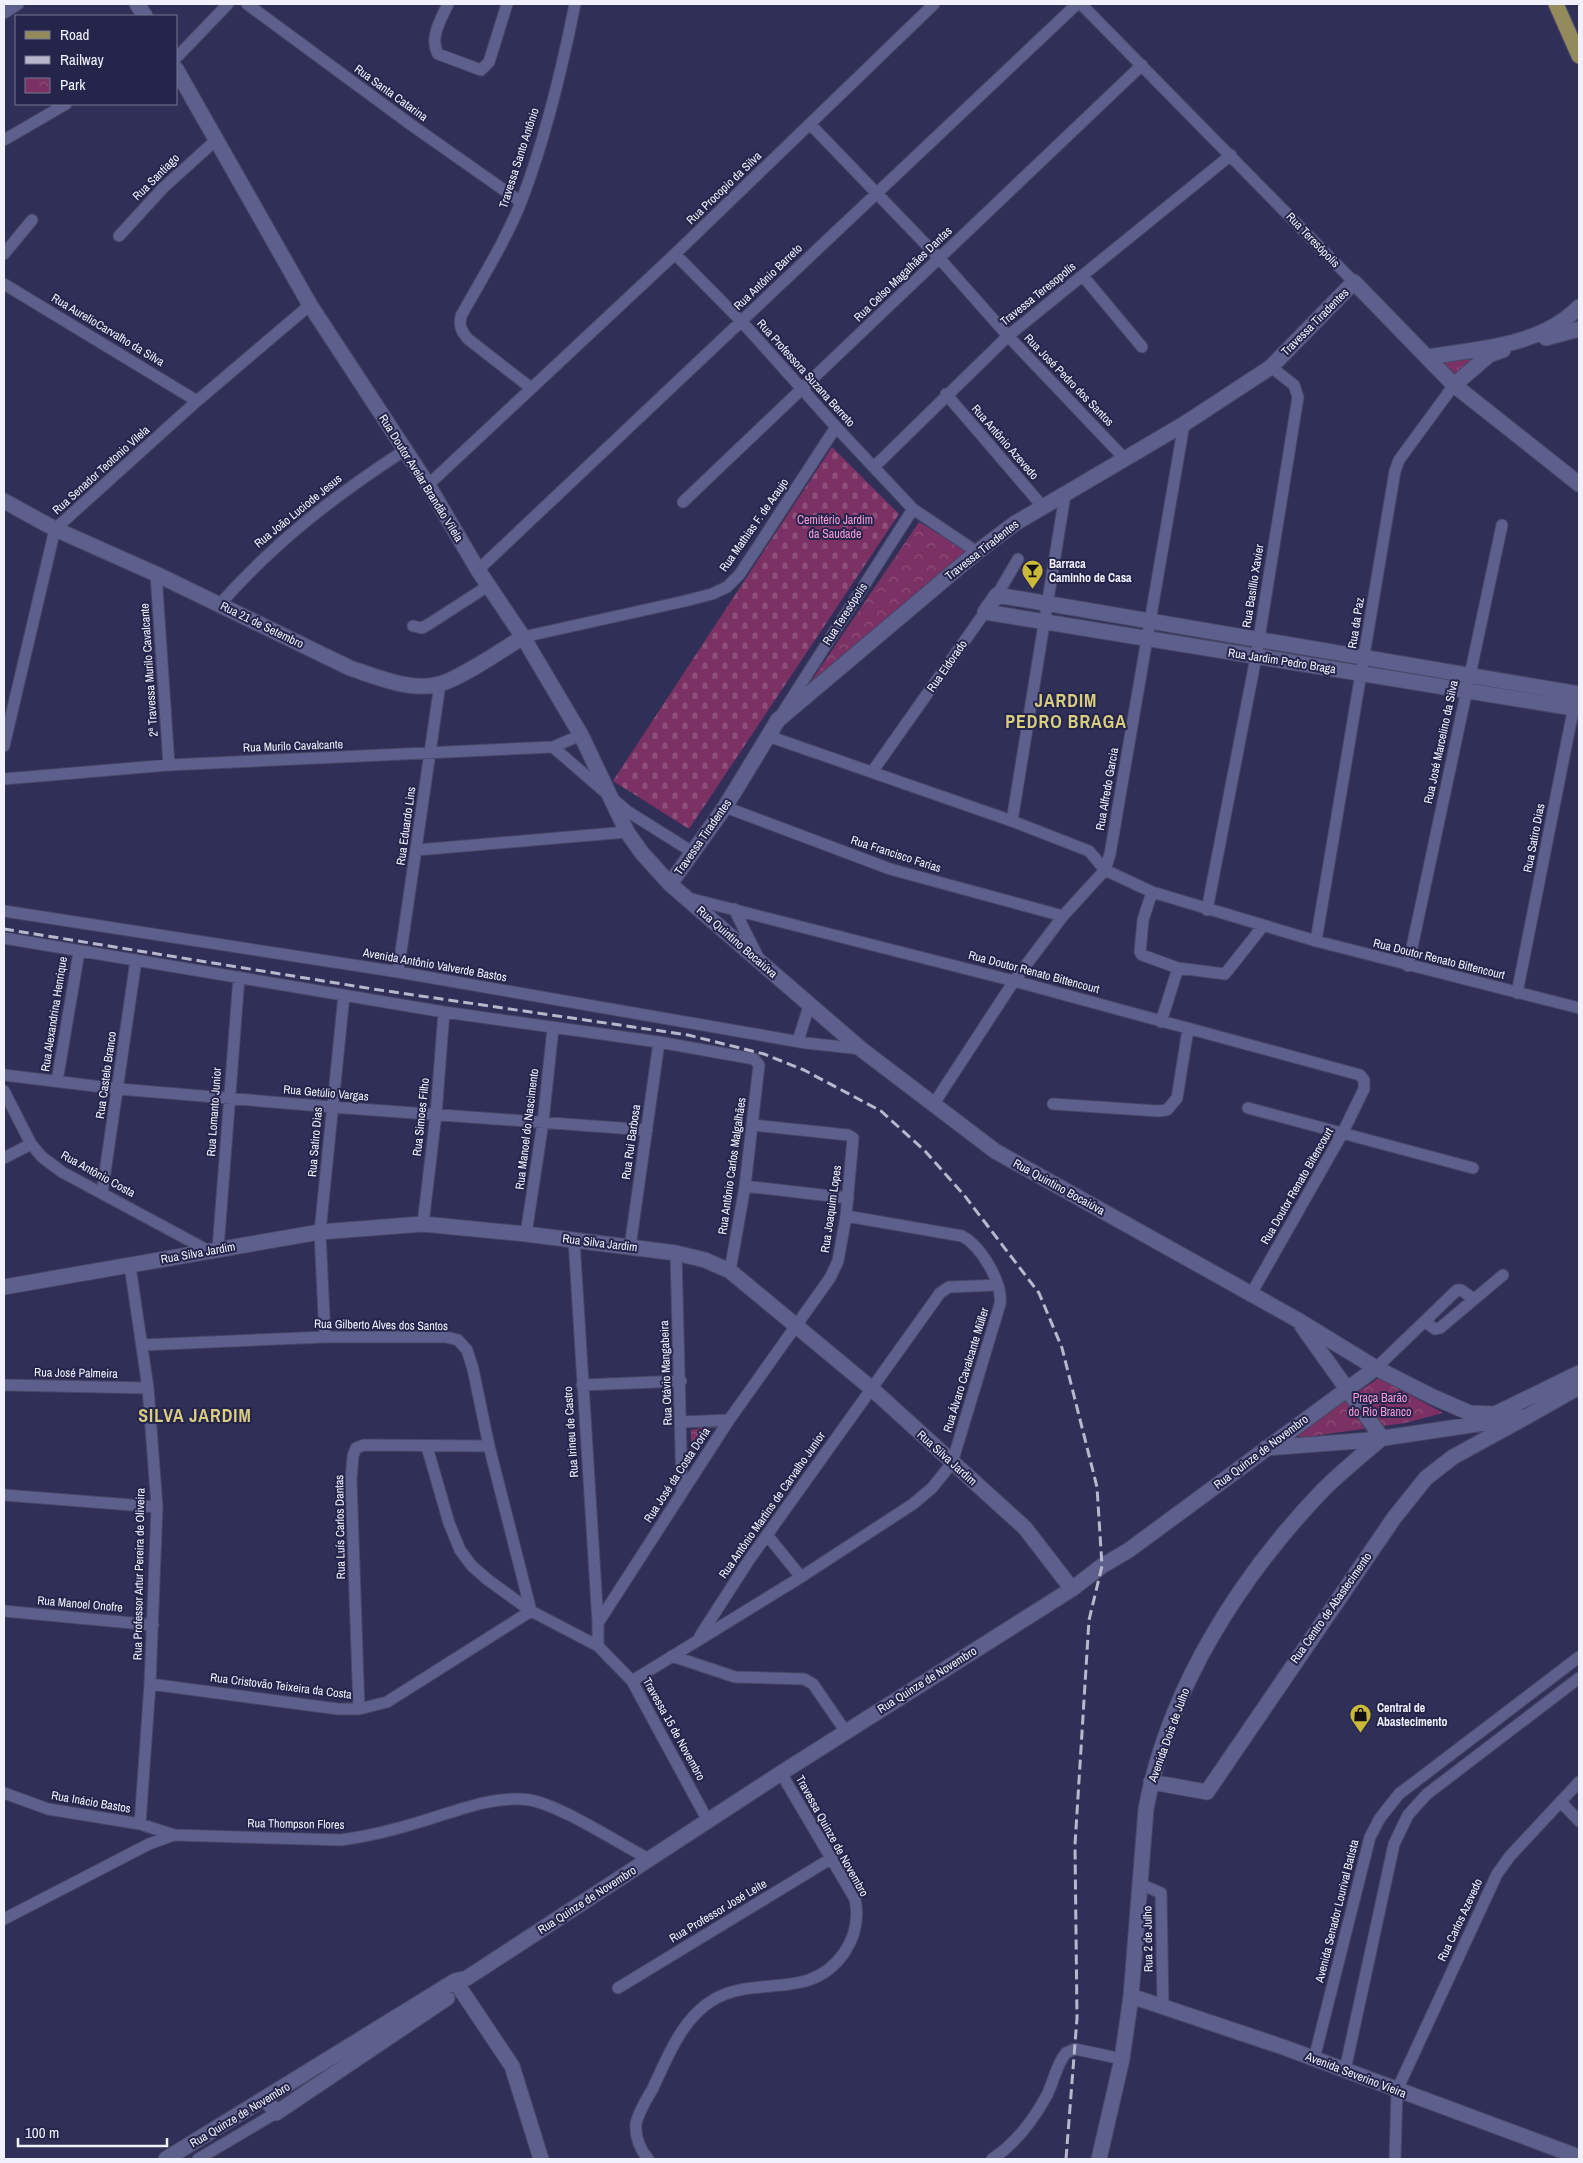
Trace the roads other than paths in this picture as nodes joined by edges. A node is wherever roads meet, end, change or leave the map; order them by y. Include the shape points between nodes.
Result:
1 (18, 4) edge
2 (137, 4) edge
3 (228, 4) edge
4 (247, 4) edge
5 (448, 4) edge
6 (507, 4) edge
7 (575, 4) edge
8 (1077, 4) edge
9 (1081, 4) edge
10 (1556, 4) edge
11 (929, 5) edge
12 (4, 13) edge
13 (144, 15) edge
14 (178, 56) edge
15 (1579, 56) edge
16 (1142, 65) junction
17 (178, 73) edge
18 (64, 105) edge
19 (810, 124) junction
20 (4, 140) edge
21 (216, 140) junction
22 (1231, 155) junction
23 (876, 193) junction
24 (521, 202) junction
25 (32, 220) dead end
26 (119, 236) dead end
27 (4, 254) edge
28 (675, 254) junction
29 (939, 258) junction
30 (1083, 276) junction
31 (1354, 282) junction
32 (6, 289) edge
33 (310, 304) junction
34 (1579, 307) edge
35 (742, 322) junction
36 (1579, 329) edge
37 (1008, 336) junction
38 (1142, 347) dead end
39 (1427, 357) junction
40 (1271, 367) junction
41 (1454, 385) junction
42 (530, 388) junction
43 (802, 390) junction
44 (946, 394) junction
45 (197, 401) junction
46 (1184, 424) junction
47 (836, 427) junction
48 (405, 450) junction
49 (1124, 458) junction
50 (874, 467) junction
51 (1579, 484) edge
52 (428, 485) junction
53 (1065, 496) junction
54 (4, 501) edge
55 (683, 502) dead end
56 (1043, 507) junction
57 (913, 509) junction
58 (1502, 525) dead end
59 (55, 529) junction
60 (977, 552) junction
61 (1018, 559) dead end
62 (478, 570) junction
63 (156, 574) junction
64 (488, 586) junction
65 (997, 595) junction
66 (1047, 603) junction
67 (219, 605) junction
68 (985, 612) junction
69 (1044, 622) junction
70 (1151, 622) junction
71 (413, 626) dead end
72 (523, 637) junction
73 (1258, 638) junction
74 (1148, 639) junction
75 (1364, 656) junction
76 (1256, 657) junction
77 (1362, 674) junction
78 (1470, 674) junction
79 (440, 684) junction
80 (1466, 690) junction
81 (1578, 699) edge
82 (778, 720) junction
83 (581, 735) junction
84 (768, 736) junction
85 (4, 746) edge
86 (553, 748) junction
87 (431, 754) junction
88 (169, 765) junction
89 (872, 772) junction
90 (4, 779) edge
91 (614, 800) junction
92 (725, 807) junction
93 (1012, 822) junction
94 (627, 832) junction
95 (416, 850) junction
96 (694, 853) junction
97 (1105, 870) junction
98 (670, 884) junction
99 (1152, 892) junction
100 (684, 896) junction
101 (734, 909) junction
102 (1207, 910) junction
103 (4, 911) edge
104 (1063, 916) junction
105 (1263, 926) junction
106 (4, 938) edge
107 (1316, 941) junction
108 (79, 952) junction
109 (136, 960) junction
110 (760, 961) junction
111 (1408, 966) junction
112 (1178, 968) junction
113 (398, 972) junction
114 (239, 978) junction
115 (1014, 980) junction
116 (1517, 993) junction
117 (344, 995) junction
118 (809, 1006) junction
119 (1579, 1008) edge
120 (444, 1012) junction
121 (1161, 1022) junction
122 (553, 1028) junction
123 (1188, 1029) junction
124 (659, 1042) junction
125 (798, 1042) junction
126 (861, 1049) junction
127 (4, 1075) edge
128 (57, 1081) junction
129 (119, 1089) junction
130 (1364, 1089) joint
131 (4, 1091) edge
132 (228, 1098) junction
133 (1053, 1104) dead end
134 (933, 1105) junction
135 (332, 1107) junction
136 (1248, 1108) dead end
137 (436, 1114) junction
138 (543, 1122) junction
139 (753, 1125) junction
140 (646, 1130) junction
141 (1342, 1134) junction
142 (31, 1144) junction
143 (4, 1158) edge
144 (1473, 1168) dead end
145 (745, 1186) junction
146 (102, 1193) junction
147 (848, 1198) junction
148 (846, 1216) junction
149 (423, 1224) junction
150 (320, 1232) junction
151 (526, 1234) junction
152 (574, 1240) junction
153 (630, 1247) junction
154 (213, 1250) junction
155 (676, 1253) junction
156 (130, 1266) junction
157 (730, 1271) junction
158 (1503, 1275) dead end
159 (998, 1284) junction
160 (4, 1287) edge
161 (1251, 1294) junction
162 (1474, 1299) junction
163 (1296, 1318) junction
164 (1424, 1322) junction
165 (796, 1326) junction
166 (325, 1337) junction
167 (142, 1345) junction
168 (1376, 1368) junction
169 (1579, 1373) edge
170 (681, 1382) junction
171 (4, 1385) edge
172 (582, 1385) junction
173 (1348, 1387) junction
174 (1579, 1387) edge
175 (148, 1388) junction
176 (872, 1388) junction
177 (1446, 1402) junction
178 (1526, 1417) junction
179 (1495, 1418) junction
180 (729, 1420) junction
181 (682, 1422) junction
182 (1422, 1432) junction
183 (1382, 1438) junction
184 (489, 1446) junction
185 (428, 1447) junction
186 (1266, 1448) junction
187 (952, 1463) junction
188 (682, 1491) junction
189 (4, 1495) edge
190 (157, 1507) junction
191 (767, 1535) junction
192 (801, 1577) junction
193 (1072, 1589) junction
194 (531, 1610) junction
195 (4, 1611) edge
196 (598, 1623) junction
197 (153, 1625) junction
198 (698, 1640) junction
199 (598, 1646) junction
200 (672, 1656) junction
201 (1579, 1656) edge
202 (1579, 1678) edge
203 (632, 1681) junction
204 (150, 1684) junction
205 (360, 1709) junction
206 (846, 1732) junction
207 (781, 1773) junction
208 (1151, 1782) junction
209 (1579, 1782) edge
210 (4, 1793) edge
211 (1561, 1802) junction
212 (708, 1821) junction
213 (1579, 1821) edge
214 (140, 1824) junction
215 (174, 1835) junction
216 (832, 1858) junction
217 (649, 1859) junction
218 (1140, 1884) junction
219 (4, 1919) edge
220 (461, 1983) junction
221 (618, 1988) dead end
222 (1131, 1996) junction
223 (1163, 2008) junction
224 (1122, 2059) junction
225 (1314, 2059) junction
226 (1344, 2070) junction
227 (320, 2074) junction
228 (1397, 2090) junction
229 (266, 2099) junction
230 (276, 2113) junction
231 (1579, 2157) edge
232 (166, 2159) edge
233 (198, 2159) edge
234 (541, 2159) edge
235 (648, 2159) edge
236 (992, 2159) edge
237 (1100, 2159) edge
238 (1395, 2159) edge

1 - 12 street
2 - 13 street
3 - 14 street
4 - 24 street, Rua Santa Catarina
5 - 6 street via 435,37 438,54 481,70 489,62
7 - 24 street, Travessa Santo Antônio via 541,142
8 - 23 street, Rua Antônio Barreto
9 - 16 street, Rua Teresópolis
10 - 15 main road
11 - 19 street, Rua Procopio da Silva
16 - 22 street, Rua Teresópolis
16 - 29 street, Rua Celso Magalhães Dantas
17 - 21 street, Rua Doutor Avelar Brandão Vilela
18 - 20 street
19 - 23 street, Rua José Pedro dos Santos
19 - 28 street, Rua Procopio da Silva
21 - 26 street, Rua Santiago via 163,188
21 - 33 street, Rua Doutor Avelar Brandão Vilela
22 - 30 street, Travessa Teresopolís
22 - 31 street, Rua Teresópolis
23 - 29 street, Rua José Pedro dos Santos
23 - 35 street, Rua Antônio Barreto
24 - 42 street, Travessa Santo Antônio via 492,264 461,316 460,329
25 - 27 street
28 - 35 street, Rua Professora Suzana Berreto
28 - 42 street, Rua Procopio da Silva
29 - 37 street, Rua José Pedro dos Santos
29 - 43 street, Rua Celso Magalhães Dantas
30 - 37 street, Travessa Teresopolís
30 - 38 street
31 - 39 street, Rua Teresópolis
31 - 40 street, Travessa Tiradentes
32 - 45 street, Rua AurelioCarvalho da Silva
33 - 45 street, Rua Senador Teotonio Vilela
33 - 48 street, Rua Doutor Avelar Brandão Vilela
34 - 39 street via 1566,320 1545,332 1491,347
35 - 43 street, Rua Professora Suzana Berreto
35 - 62 street, Rua Antônio Barreto
36 - 41 street via 1491,353
37 - 44 street, Travessa Teresopolís
37 - 49 street, Rua José Pedro dos Santos
39 - 41 street, Rua Teresópolis
40 - 46 street, Travessa Tiradentes
40 - 73 street, Rua Basillio Xavier via 1294,385 1298,393
41 - 51 street, Rua Teresópolis
41 - 75 street, Rua da Paz via 1397,465
42 - 52 street, Rua Procopio da Silva
43 - 47 street, Rua Professora Suzana Berreto
43 - 55 street, Rua Celso Magalhães Dantas
44 - 50 street, Travessa Teresopolís
44 - 56 street, Rua Antônio Azevedo
45 - 59 street, Rua Senador Teotonio Vilela
46 - 49 street, Travessa Tiradentes
46 - 70 street, Rua Alfredo Garcia
47 - 50 street, Rua Professora Suzana Berreto
47 - 72 street, Rua Mathias F. de Araujo via 753,555 727,587 685,601
48 - 52 street, Rua Doutor Avelar Brandão Vilela
48 - 67 street, Rua João Luciode Jesus via 310,516 254,566
49 - 53 street, Travessa Tiradentes
50 - 57 street, Rua Professora Suzana Berreto
52 - 62 street, Rua Doutor Avelar Brandão Vilela
53 - 56 street, Travessa Tiradentes
53 - 66 street
54 - 59 street, Rua 21 de Setembro
56 - 60 street, Travessa Tiradentes
57 - 60 street, Rua Professora Suzana Berreto
57 - 82 street, Rua Teresópolis
58 - 78 street, Rua José Marcelino da Silva
59 - 63 street, Rua 21 de Setembro
59 - 85 street, Rua Senador Teotonio Vilela
60 - 82 street, Travessa Tiradentes
61 - 65 street, Rua Eldorado
62 - 64 street, Rua Doutor Avelar Brandão Vilela
63 - 67 street, Rua 21 de Setembro
63 - 88 street, 2ª Travessa Murilo Cavalcante
64 - 71 street via 422,628
64 - 72 street, Rua Doutor Avelar Brandão Vilela
65 - 66 street, Rua Jardim Pedro Braga
65 - 68 street, Rua Eldorado
66 - 69 street
66 - 70 street, Rua Jardim Pedro Braga
67 - 79 street, Rua 21 de Setembro via 350,668 406,684
68 - 69 street, Rua Jardim Pedro Braga
68 - 89 street, Rua Eldorado
69 - 74 street, Rua Jardim Pedro Braga
69 - 93 street
70 - 73 street, Rua Jardim Pedro Braga
70 - 74 street, Rua Alfredo Garcia
72 - 79 street, Rua 21 de Setembro
72 - 83 street, Rua Doutor Avelar Brandão Vilela
73 - 75 street, Rua Jardim Pedro Braga
73 - 76 street, Rua Basillio Xavier
74 - 76 street, Rua Jardim Pedro Braga
74 - 97 street, Rua Alfredo Garcia
75 - 77 street, Rua da Paz
75 - 78 street, Rua Jardim Pedro Braga
76 - 77 street, Rua Jardim Pedro Braga
76 - 102 street, Rua Basillio Xavier
77 - 80 street, Rua Jardim Pedro Braga
77 - 107 street, Rua da Paz
78 - 80 street, Rua José Marcelino da Silva
78 - 81 street, Rua Jardim Pedro Braga
79 - 87 street, Rua Eduardo Lins
80 - 81 street, Rua Jardim Pedro Braga
80 - 111 street, Rua José Marcelino da Silva
81 - 116 street, Rua Satiro Dias
82 - 84 street, Travessa Tiradentes
83 - 86 street, Rua Murilo Cavalcante
83 - 91 street, Rua Doutor Avelar Brandão Vilela
84 - 89 street
84 - 92 street, Travessa Tiradentes
86 - 87 street, Rua Murilo Cavalcante
86 - 91 street
87 - 88 street, Rua Murilo Cavalcante
87 - 95 street, Rua Eduardo Lins
88 - 90 street, Rua Murilo Cavalcante
89 - 93 street
91 - 94 street, Rua Doutor Avelar Brandão Vilela
91 - 96 street via 657,832
92 - 96 street, Travessa Tiradentes
92 - 104 street, Rua Francisco Farias via 890,869
93 - 97 street via 1089,851
94 - 95 street
94 - 98 street, Rua Doutor Avelar Brandão Vilela
95 - 113 street, Rua Eduardo Lins
96 - 98 street, Travessa Tiradentes
97 - 99 street, Rua Doutor Renato Bittencourt
97 - 104 street, Rua Alfredo Garcia
98 - 100 street, Rua Quintino Bocaiúva
99 - 102 street, Rua Doutor Renato Bittencourt
99 - 112 street via 1143,920 1140,952
100 - 101 street, Rua Doutor Renato Bittencourt
100 - 110 street, Rua Quintino Bocaiúva
101 - 110 street
101 - 115 street, Rua Doutor Renato Bittencourt
102 - 105 street, Rua Doutor Renato Bittencourt
103 - 113 street, Avenida Antônio Valverde Bastos
104 - 115 street, Rua Alfredo Garcia
105 - 107 street, Rua Doutor Renato Bittencourt
105 - 112 street via 1225,974
106 - 108 street
107 - 111 street, Rua Doutor Renato Bittencourt
108 - 109 street
108 - 128 street, Rua Alexandrina Henrique
109 - 114 street
109 - 129 street, Rua Castelo Branco
110 - 118 street, Rua Quintino Bocaiúva
111 - 116 street, Rua Doutor Renato Bittencourt
112 - 121 street
113 - 125 street, Avenida Antônio Valverde Bastos
114 - 117 street
114 - 132 street, Rua Lomanto Junior
115 - 121 street, Rua Doutor Renato Bittencourt
115 - 134 street, Rua Alfredo Garcia
116 - 119 street, Rua Doutor Renato Bittencourt
117 - 120 street
117 - 135 street, Rua Satiro Dias
118 - 125 street
118 - 126 street, Rua Quintino Bocaiúva
120 - 122 street
120 - 137 street, Rua Simoes Filho
121 - 123 street, Rua Doutor Renato Bittencourt
122 - 124 street
122 - 138 street, Rua Manoel do Nascimento
123 - 130 street, Rua Doutor Renato Bittencourt via 1360,1075
123 - 133 street via 1177,1098 1167,1110
124 - 139 street, Rua Antônio Carlos Malgalhães via 754,1059 759,1064
124 - 140 street, Rua Rui Barbosa
125 - 126 street, Avenida Antônio Valverde Bastos
126 - 134 street, Rua Quintino Bocaiúva
127 - 128 street, Rua Getúlio Vargas
128 - 129 street, Rua Getúlio Vargas
129 - 132 street, Rua Getúlio Vargas
129 - 146 street, Rua Castelo Branco
130 - 141 street, Rua Doutor Renato Bitencourt
131 - 142 street, Rua Antônio Costa
132 - 135 street, Rua Getúlio Vargas
132 - 154 street, Rua Lomanto Junior
134 - 161 street, Rua Quintino Bocaiúva via 995,1151
135 - 137 street, Rua Getúlio Vargas
135 - 150 street, Rua Satiro Dias
136 - 141 street
137 - 138 street, Rua Getúlio Vargas
137 - 149 street, Rua Simoes Filho
138 - 140 street, Rua Getúlio Vargas
138 - 151 street, Rua Manoel do Nascimento
139 - 145 street, Rua Antônio Carlos Malgalhães
139 - 147 street, Rua Joaquim Lopes via 853,1138
140 - 153 street, Rua Rui Barbosa
141 - 144 street
141 - 161 street, Rua Doutor Renato Bitencourt
142 - 143 street
142 - 146 street, Rua Antônio Costa via 62,1172
145 - 147 street
145 - 157 street, Rua Antônio Carlos Malgalhães
146 - 154 street, Rua Antônio Costa
147 - 148 street, Rua Joaquim Lopes
148 - 159 street, Rua Álvaro Cavalcante Müller via 962,1236 987,1262
148 - 165 street, Rua Joaquim Lopes via 838,1261 830,1278
149 - 150 street, Rua Silva Jardim
149 - 151 street, Rua Silva Jardim
150 - 154 street, Rua Silva Jardim
150 - 166 street, Rua Satiro Dias
151 - 152 street, Rua Silva Jardim
152 - 153 street, Rua Silva Jardim
152 - 172 street, Rua Irineu de Castro
153 - 155 street, Rua Silva Jardim
154 - 156 street, Rua Silva Jardim
155 - 157 street, Rua Silva Jardim via 705,1260
155 - 170 street, Rua Otávio Mangabeira
156 - 160 street, Rua Silva Jardim
156 - 167 street, Rua Professor Artur Pereira de Oliveira
157 - 165 street, Rua Silva Jardim
158 - 162 street
159 - 176 street, Rua Antônio Martins de Carvalho Junior via 949,1287 940,1293
159 - 187 street, Rua Álvaro Cavalcante Müller via 1000,1304
161 - 163 street, Rua Quintino Bocaiúva
162 - 164 street via 1440,1328 1434,1329
162 - 164 street via 1457,1290
163 - 168 street, Rua Quintino Bocaiúva
163 - 173 street
164 - 168 street
165 - 176 street, Rua Silva Jardim
165 - 180 street, Rua José da Costa Doria
166 - 167 street, Rua Gilberto Alves dos Santos
166 - 184 street, Rua Gilberto Alves dos Santos via 446,1337 458,1340 467,1350 473,1369
167 - 175 street, Rua Professor Artur Pereira de Oliveira
168 - 173 street, Rua Quinze de Novembro
168 - 177 street, Rua Quintino Bocaiúva
169 - 179 street
170 - 172 street
170 - 181 street, Rua Otávio Mangabeira
171 - 175 street, Rua José Palmeira
172 - 196 street, Rua Irineu de Castro
173 - 183 street
173 - 186 street, Rua Quinze de Novembro
174 - 178 street
175 - 190 street, Rua Professor Artur Pereira de Oliveira
176 - 187 street, Rua Silva Jardim
176 - 191 street, Rua Antônio Martins de Carvalho Junior
177 - 179 street, Rua Quintino Bocaiúva
177 - 182 street via 1447,1419
178 - 179 street
178 - 208 street, Rua Centro de Abastecimento via 1453,1458 1419,1485 1207,1792
179 - 182 street
180 - 181 street
180 - 188 street, Rua José da Costa Doria
181 - 188 street, Rua Otávio Mangabeira
182 - 183 street
183 - 186 street
183 - 208 street, Avenida Dois de Julho via 1324,1489 1284,1533 1223,1618 1194,1669
184 - 185 street, Rua Luís Carlos Dantas
184 - 194 street, Rua Gilberto Alves dos Santos
185 - 194 street, Travessa 15 de Novembro via 460,1550 488,1580
185 - 205 street, Rua Luís Carlos Dantas via 364,1445 356,1448 353,1456 351,1480
186 - 193 street, Rua Quinze de Novembro
187 - 192 street, Rua Álvaro Cavalcante Müller via 932,1488 913,1504
187 - 193 street, Rua Silva Jardim via 1025,1528
188 - 196 street, Rua José da Costa Doria
189 - 190 street
190 - 197 street, Rua Professor Artur Pereira de Oliveira
191 - 192 street
191 - 198 street, Rua Antônio Martins de Carvalho Junior
192 - 198 street, Rua Álvaro Cavalcante Müller
193 - 206 street, Rua Quinze de Novembro
194 - 199 street, Travessa 15 de Novembro
194 - 205 street, Rua Cristovão Teixeira da Costa via 387,1702
195 - 197 street, Rua Manoel Onofre
196 - 199 street
197 - 204 street, Rua Professor Artur Pereira de Oliveira
198 - 200 street, Rua Álvaro Cavalcante Müller
199 - 203 street, Travessa 15 de Novembro
200 - 203 street, Rua Álvaro Cavalcante Müller
200 - 206 street via 735,1677 804,1679 813,1684
201 - 225 street, Avenida Senador Lourival Batista via 1399,1794 1380,1818 1370,1837
202 - 226 street via 1427,1794 1408,1815 1394,1844
203 - 212 street, Travessa 15 de Novembro
204 - 205 street, Rua Cristovão Teixeira da Costa via 338,1709
204 - 214 street, Rua Professor Artur Pereira de Oliveira
206 - 207 street, Rua Quinze de Novembro
207 - 212 street, Rua Quinze de Novembro
207 - 216 street, Travessa Quinze de Novembro
208 - 218 street, Avenida Dois de Julho
209 - 211 street, Rua Carlos Azevedo
210 - 214 street, Rua Inácio Bastos via 48,1809
211 - 213 street
211 - 228 street, Rua Carlos Azevedo via 1497,1874
212 - 217 street, Rua Quinze de Novembro
214 - 215 street, Rua Inácio Bastos
215 - 217 street, Rua Thompson Flores via 341,1840 367,1836 490,1801 512,1799 531,1800 557,1809
215 - 219 street, Rua Thompson Flores via 149,1844
216 - 221 street, Rua Professor José Leite
216 - 235 street, Travessa Quinze de Novembro via 855,1899 855,1930 848,1948 839,1961 814,1979 738,1990 703,2007 678,2037 637,2118 636,2132
217 - 220 street, Rua Quinze de Novembro
218 - 222 street, Avenida Dois de Julho
218 - 223 street, Rua 2 de Julho via 1161,1893
220 - 227 street, Rua Quinze de Novembro
220 - 234 street via 514,2071
222 - 223 street, Avenida Severino Vieira
222 - 224 street, Avenida Dois de Julho
223 - 225 street, Avenida Severino Vieira
224 - 236 street via 1070,2050 1062,2058 1047,2094 1018,2136
224 - 237 street, Avenida Dois de Julho
225 - 226 street, Avenida Severino Vieira
226 - 228 street, Avenida Severino Vieira
227 - 229 street, Rua Quinze de Novembro
227 - 230 street, Rua Quinze de Novembro
228 - 231 street, Avenida Severino Vieira
228 - 238 street
229 - 230 street
229 - 232 street, Rua Quinze de Novembro
230 - 233 street

